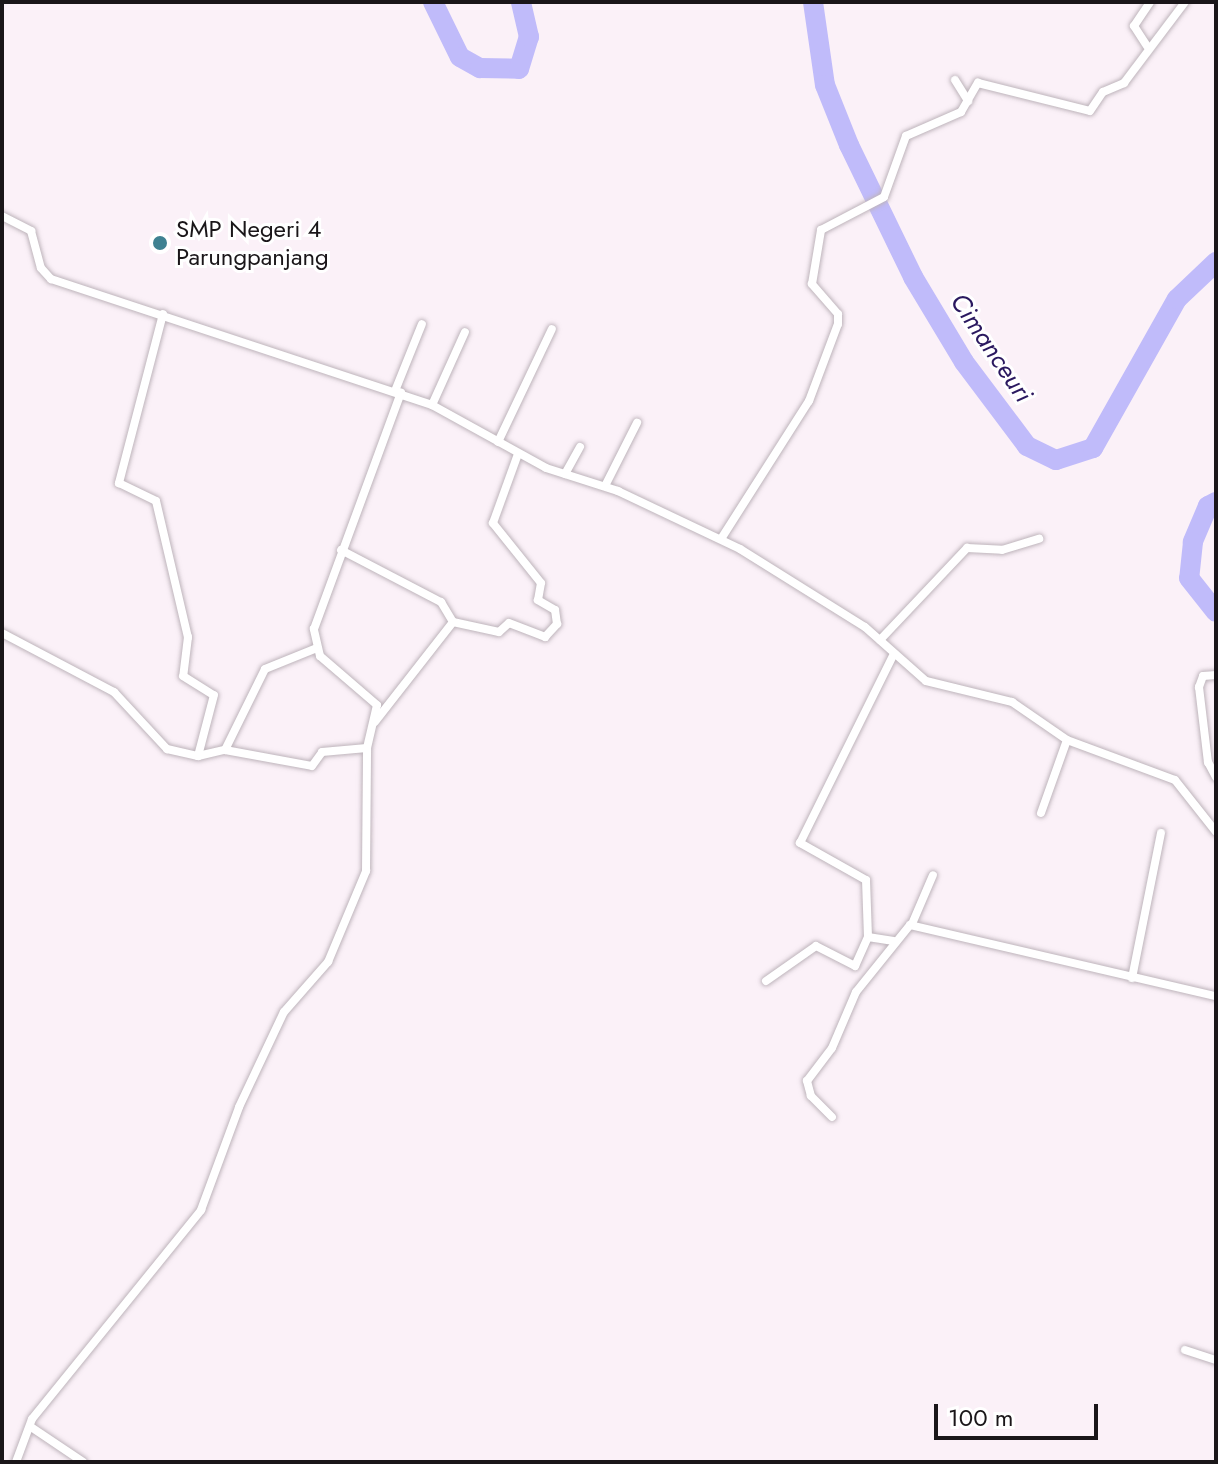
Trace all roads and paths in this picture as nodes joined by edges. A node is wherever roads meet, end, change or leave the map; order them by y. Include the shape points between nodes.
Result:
1 (1150, 2) edge
2 (1185, 2) edge
3 (1147, 46) junction
4 (955, 80) dead end
5 (968, 101) junction
6 (2, 216) edge
7 (163, 314) junction
8 (422, 324) dead end
9 (552, 329) dead end
10 (465, 332) dead end
11 (398, 392) junction
12 (432, 405) junction
13 (637, 423) dead end
14 (498, 442) junction
15 (580, 447) dead end
16 (518, 454) junction
17 (565, 474) junction
18 (605, 486) junction
19 (721, 539) junction
20 (1039, 539) dead end
21 (341, 550) junction
22 (453, 622) junction
23 (2, 633) edge
24 (880, 640) junction
25 (317, 648) junction
26 (893, 656) junction
27 (1216, 675) edge
28 (371, 727) junction
29 (1067, 740) junction
30 (367, 748) junction
31 (225, 750) junction
32 (198, 756) junction
33 (1216, 777) edge
34 (1041, 813) dead end
35 (1216, 832) edge
36 (1161, 833) dead end
37 (933, 875) dead end
38 (912, 924) junction
39 (868, 937) junction
40 (894, 941) junction
41 (1132, 978) junction
42 (766, 981) dead end
43 (1216, 996) edge
44 (832, 1117) dead end
45 (1185, 1350) dead end
46 (1216, 1360) edge
47 (31, 1427) junction
48 (16, 1462) edge
49 (83, 1462) edge

1 - 3 street via 1134,26
2 - 3 street
3 - 5 street via 1124,83 1103,92 1088,111 985,81
4 - 5 street
5 - 19 street via 961,112 906,136 884,197 819,235 812,284 838,314 838,324 809,401
6 - 7 street via 31,231 41,268 51,279
7 - 11 street
7 - 32 street via 119,483 156,501 188,637 183,676 214,695
8 - 11 street
9 - 14 street
10 - 12 street
11 - 12 street
11 - 21 street
12 - 14 street
13 - 18 street
14 - 16 street
15 - 17 street
16 - 17 street
16 - 22 street via 493,523 541,583 538,600 555,610 557,624 545,637 509,623 499,632
17 - 18 street
18 - 19 street
19 - 24 street
20 - 24 street via 961,551
21 - 22 street via 441,602
21 - 25 street via 314,629
22 - 28 street
23 - 32 street via 114,692 167,749
24 - 26 street
25 - 28 street via 374,698 378,709
25 - 31 street via 265,669
26 - 29 street via 937,686 1012,702
26 - 39 street via 800,843 866,880
27 - 33 street via 1203,676 1199,687 1208,762
28 - 30 street
29 - 34 street
29 - 35 street via 1175,780
30 - 31 street via 322,752 312,766
30 - 47 street via 366,871 328,962 284,1012 201,1210 138,1282
31 - 32 street
36 - 41 street
37 - 38 street
38 - 40 street
38 - 41 street
39 - 40 street
39 - 42 street via 857,966 816,946
40 - 44 street via 856,992 832,1048 807,1081 811,1096
41 - 43 street
45 - 46 street
47 - 48 street
47 - 49 street

